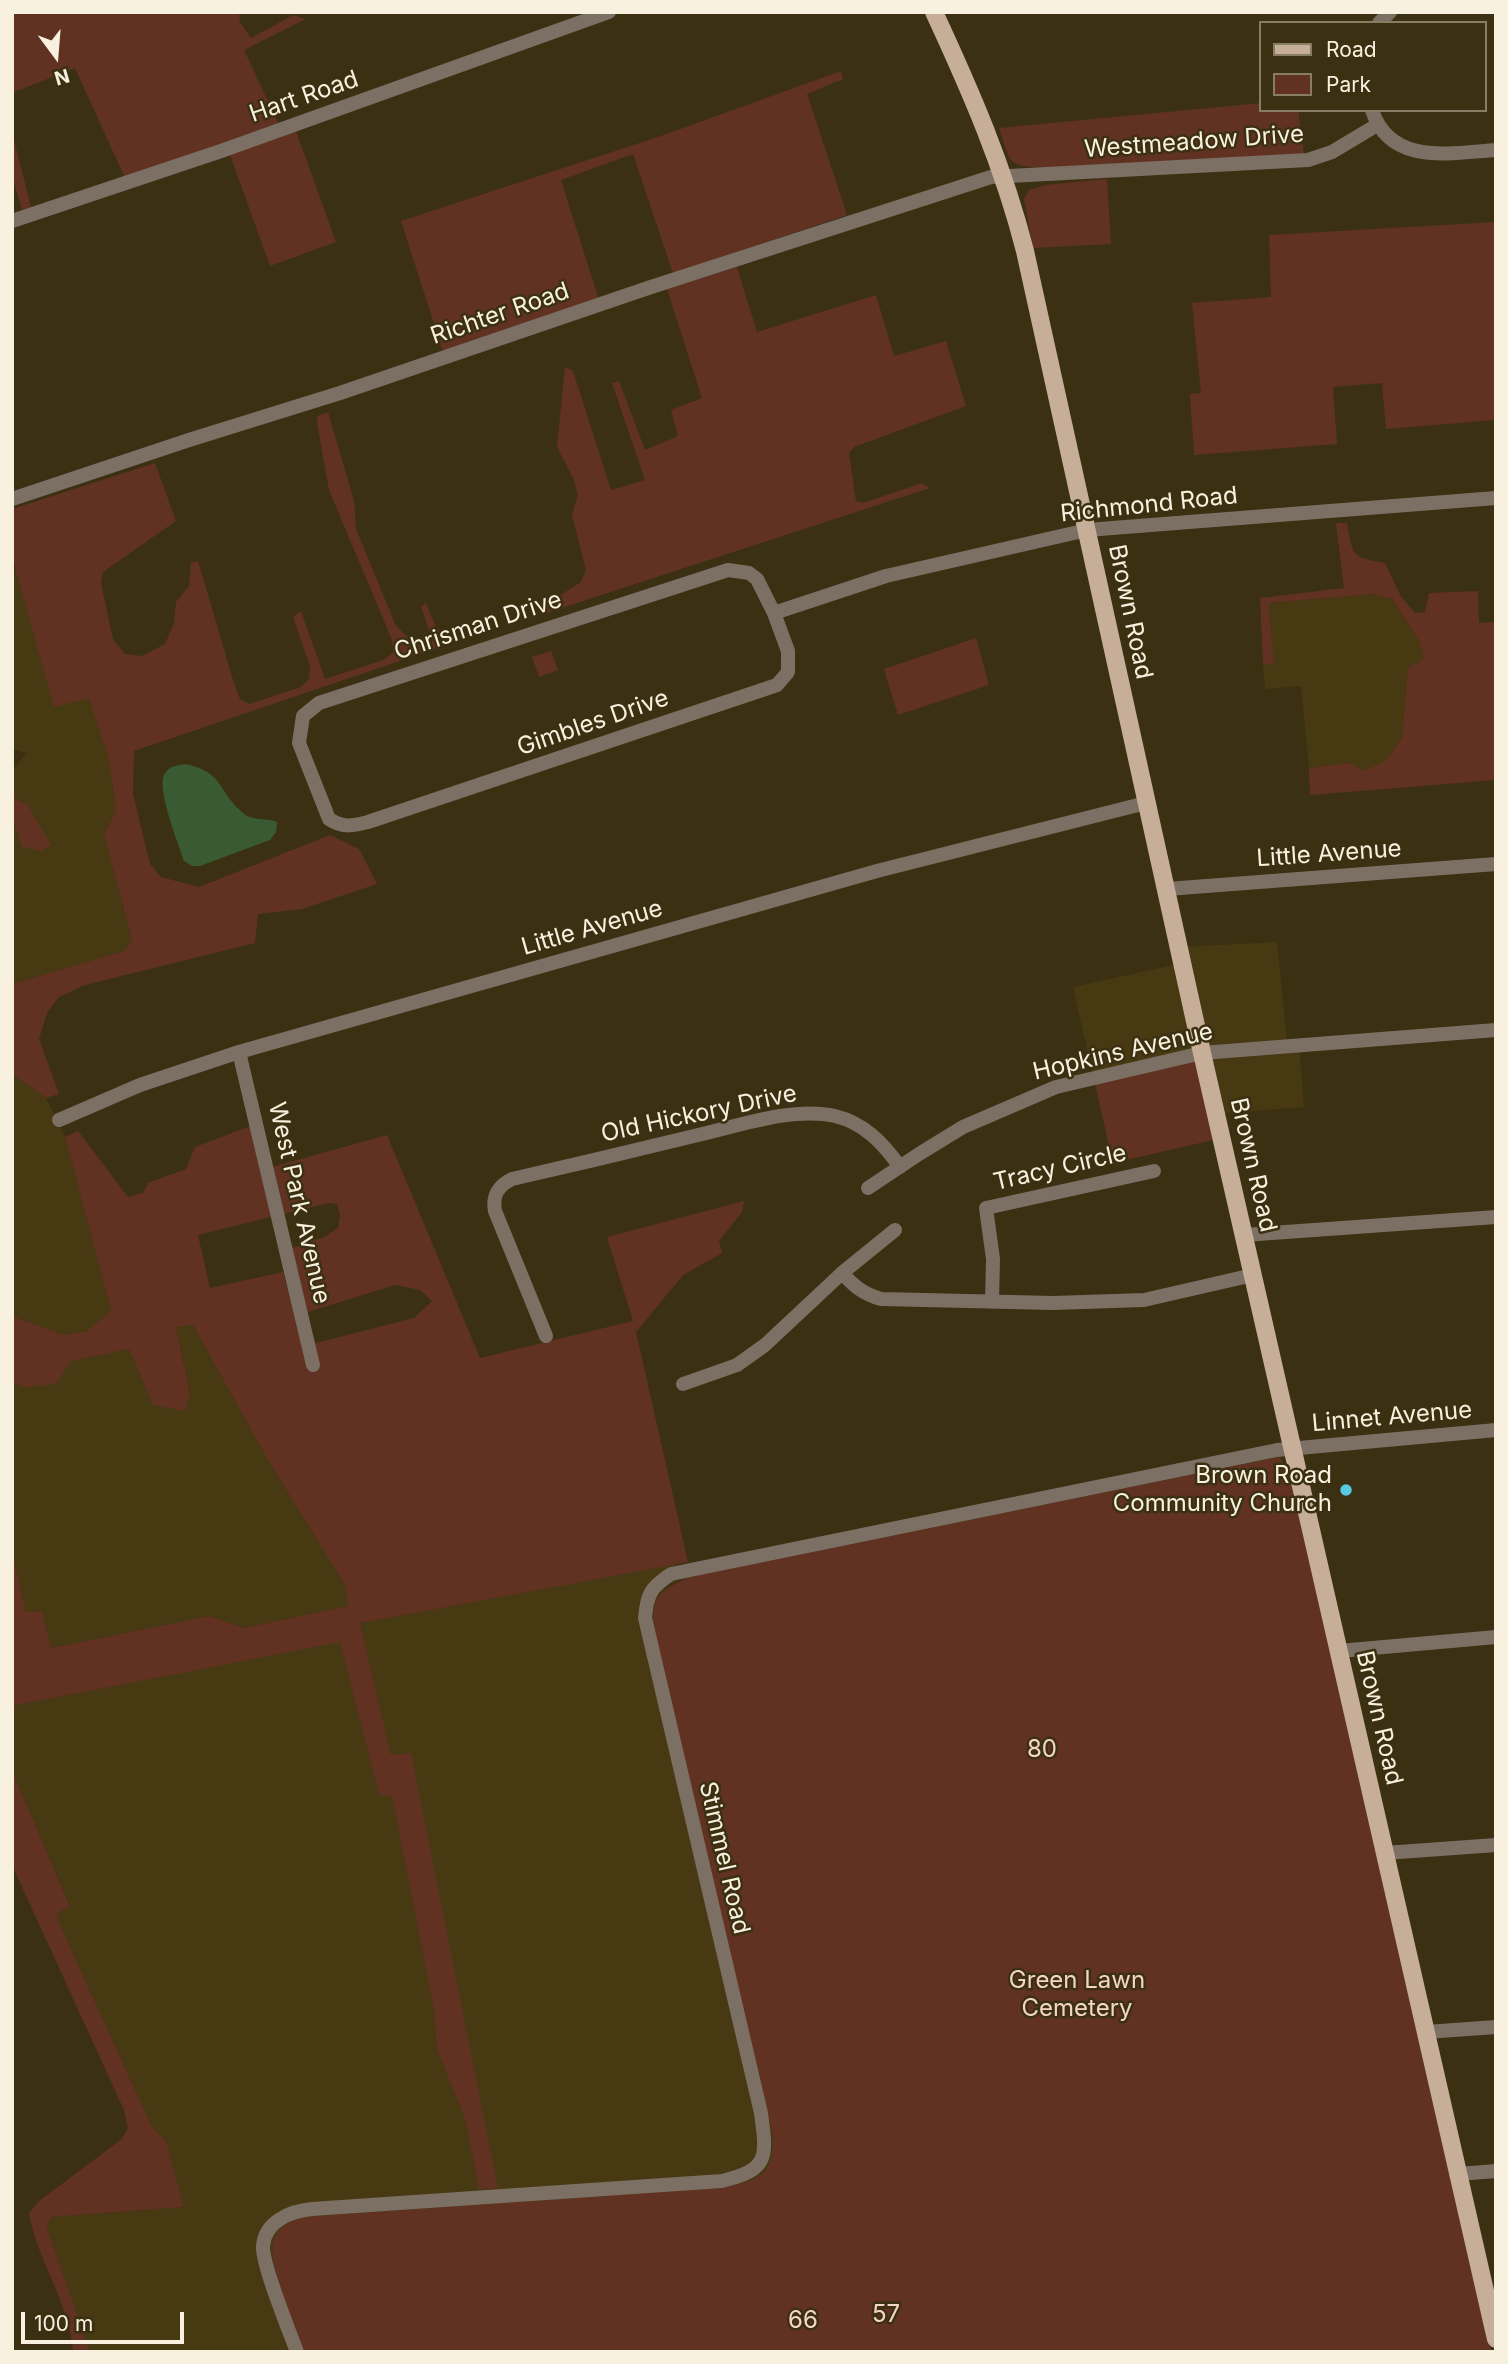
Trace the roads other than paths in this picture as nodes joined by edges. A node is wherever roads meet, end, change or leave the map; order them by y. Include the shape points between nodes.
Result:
1 (609, 12) edge
2 (934, 12) edge
3 (1373, 112) edge
4 (1377, 125) junction
5 (1496, 150) edge
6 (1004, 176) junction
7 (12, 221) edge
8 (1496, 498) edge
9 (12, 499) edge
10 (1087, 530) junction
11 (774, 613) junction
12 (1146, 803) junction
13 (349, 827) joint
14 (1496, 864) edge
15 (1167, 888) junction
16 (1496, 1030) edge
17 (239, 1052) junction
18 (1202, 1053) junction
19 (58, 1120) dead end
20 (900, 1167) junction
21 (1154, 1171) dead end
22 (868, 1188) dead end
23 (1496, 1217) edge
24 (895, 1230) dead end
25 (1244, 1235) junction
26 (842, 1272) junction
27 (1253, 1275) junction
28 (992, 1301) junction
29 (546, 1336) dead end
30 (313, 1365) dead end
31 (683, 1384) dead end
32 (1496, 1430) edge
33 (1292, 1448) junction
34 (1496, 1637) edge
35 (1339, 1651) junction
36 (1496, 1845) edge
37 (1385, 1853) junction
38 (1496, 2027) edge
39 (1426, 2032) junction
40 (1496, 2171) edge
41 (1458, 2174) junction
42 (1496, 2339) edge
43 (297, 2352) edge

1 - 7 street, Hart Road
2 - 6 main road, Brown Road
3 - 4 street
4 - 5 street via 1408,149 1432,154
4 - 6 street, Westmeadow Drive via 1332,152 1308,160
6 - 9 street, Richter Road via 648,288
6 - 10 main road, Brown Road
8 - 10 street, Richmond Road
10 - 11 street, Richmond Road via 886,576
10 - 12 main road, Brown Road
11 - 13 street, Gimbles Drive via 788,651 788,672 777,685
11 - 13 street, Chrisman Drive via 757,579 728,570 319,703 303,716 299,743 330,819
12 - 15 main road, Brown Road
12 - 17 street, Little Avenue via 864,874
14 - 15 street, Little Avenue
15 - 18 main road, Brown Road
16 - 18 street, Hopkins Avenue
17 - 19 street, Little Avenue via 140,1085
17 - 30 street, West Park Avenue
18 - 20 street, Hopkins Avenue via 1056,1087 963,1127
18 - 25 main road, Brown Road
20 - 22 street, Hopkins Avenue
20 - 29 street, Old Hickory Drive via 858,1124 810,1113 512,1179 496,1193 495,1211
21 - 28 street, Tracy Circle via 986,1209 993,1259
23 - 25 street
24 - 26 street
25 - 27 main road, Brown Road
26 - 28 street via 855,1286 881,1298
26 - 31 street via 765,1345 737,1365
27 - 28 street via 1144,1300
27 - 33 main road, Brown Road
32 - 33 street, Linnet Avenue
33 - 35 main road, Brown Road
33 - 43 street, Stimmel Road via 671,1574 656,1584 646,1600 645,1618 761,2113 765,2146 760,2164 745,2176 722,2181 312,2209 282,2217 269,2229 263,2245
34 - 35 street
35 - 37 main road, Brown Road
36 - 37 street
37 - 39 main road, Brown Road
38 - 39 street
39 - 41 main road, Brown Road
40 - 41 street
41 - 42 main road, Brown Road

